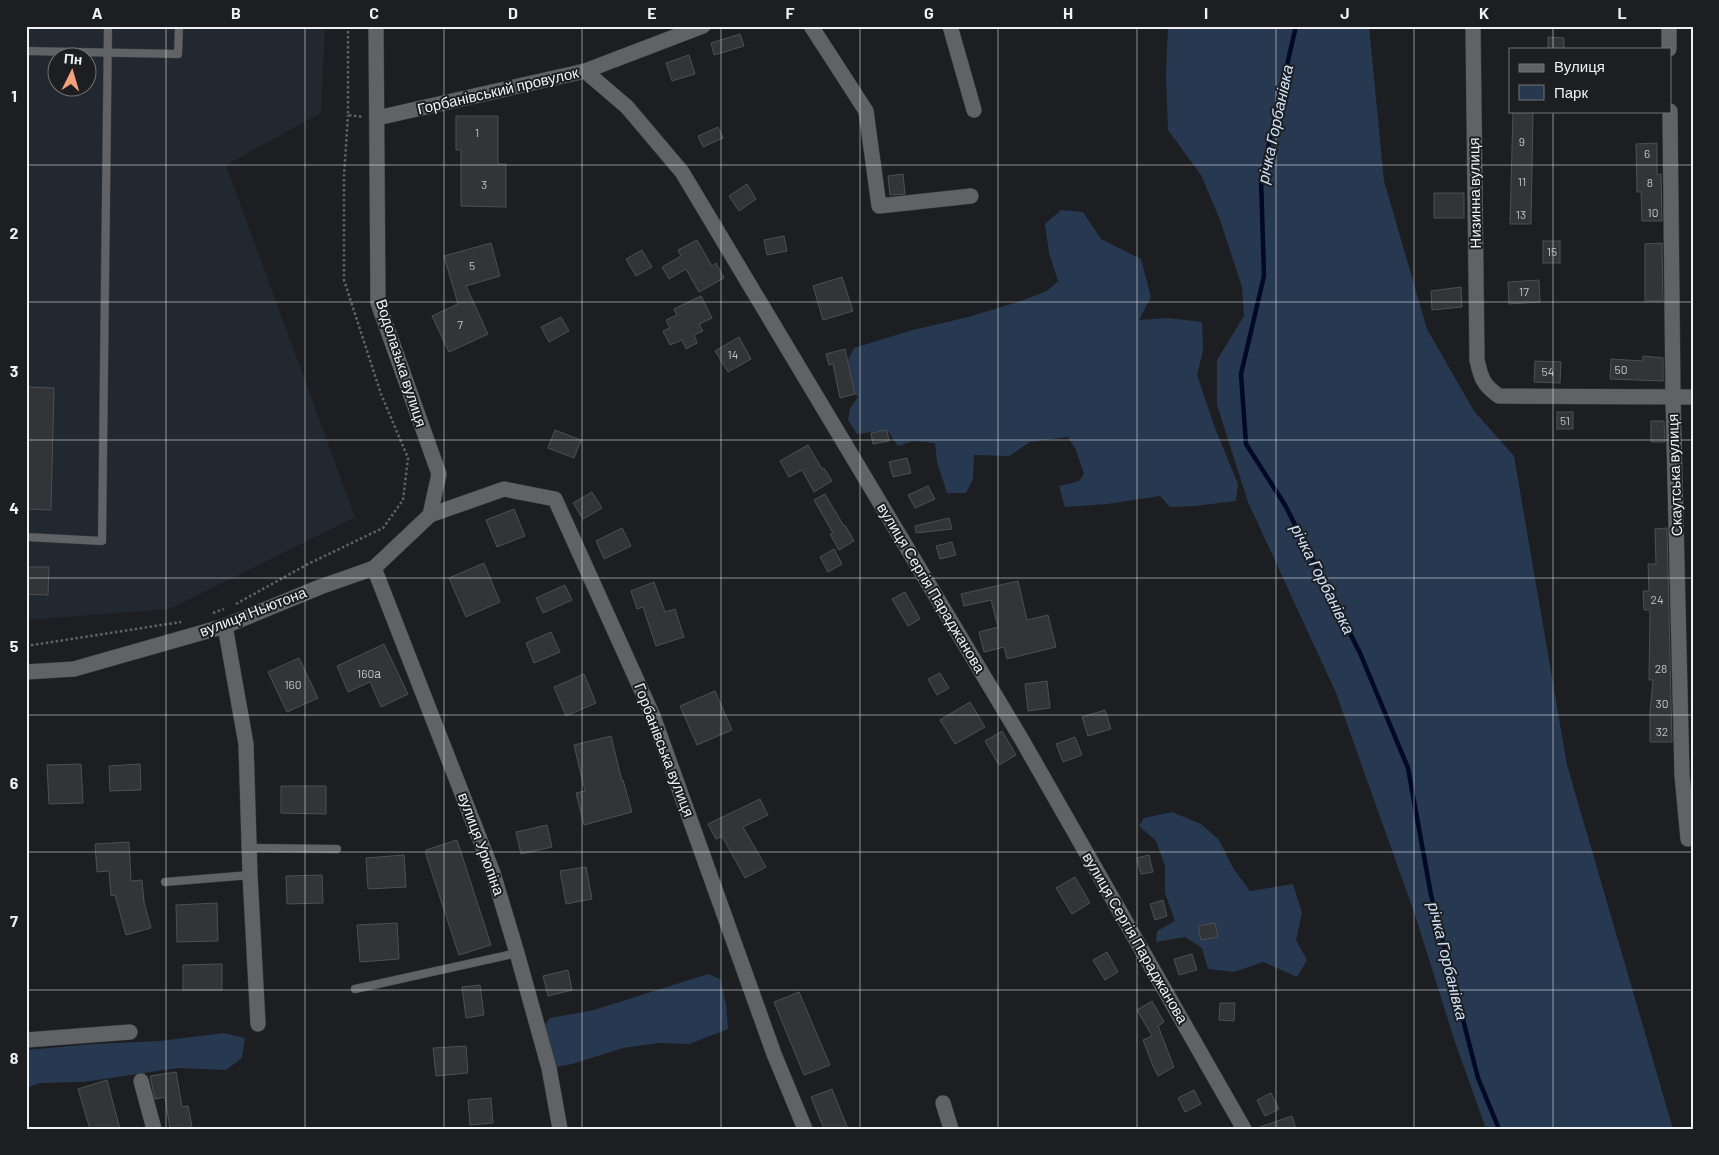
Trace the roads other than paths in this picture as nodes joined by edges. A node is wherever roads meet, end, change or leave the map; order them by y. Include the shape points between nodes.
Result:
1 (108, 26) edge
2 (178, 26) edge
3 (376, 26) edge
4 (703, 26) edge
5 (811, 26) edge
6 (950, 26) edge
7 (1473, 26) edge
8 (1669, 26) edge
9 (1669, 48) edge
10 (26, 51) edge
11 (107, 52) junction
12 (586, 71) junction
13 (974, 110) dead end
14 (1670, 112) edge
15 (377, 118) junction
16 (971, 196) dead end
17 (1693, 397) edge
18 (1673, 398) junction
19 (430, 515) junction
20 (26, 537) edge
21 (374, 568) junction
22 (1685, 572) edge
23 (225, 626) junction
24 (26, 672) edge
25 (1688, 776) edge
26 (1688, 839) dead end
27 (249, 848) junction
28 (337, 849) dead end
29 (250, 875) junction
30 (165, 882) dead end
31 (517, 953) junction
32 (355, 989) dead end
33 (258, 1024) dead end
34 (130, 1032) dead end
35 (26, 1040) edge
36 (141, 1081) dead end
37 (943, 1103) dead end
38 (154, 1129) edge
39 (560, 1129) edge
40 (805, 1129) edge
41 (951, 1129) edge
42 (1244, 1129) edge

1 - 11 lane
2 - 11 lane via 178,54
3 - 15 street
4 - 12 street, Горбанівський провулок
5 - 16 street via 866,111 879,206
6 - 13 street
7 - 18 street, Низинна вулиця via 1477,360 1486,387 1499,396
8 - 9 street
10 - 11 lane
11 - 20 lane via 102,540
12 - 15 street, Горбанівський провулок
12 - 42 street, вулиця Сергія Параджанова via 627,107 682,172 1022,740
14 - 18 street, Скаутська вулиця
15 - 19 street, Водолазька вулиця via 378,303 439,474
17 - 18 street, Низинна вулиця
18 - 22 street, Скаутська вулиця
19 - 21 street, вулиця Ньютона
19 - 40 street, Горбанівська вулиця via 504,489 555,499 653,716 774,1054
21 - 23 street, вулиця Ньютона
21 - 31 street, вулиця Урюпіна via 493,873
22 - 25 street, Скаутська вулиця
23 - 24 street, вулиця Ньютона via 74,669
23 - 27 street via 246,744
25 - 26 street, Скаутська вулиця
27 - 28 lane
27 - 29 street
29 - 30 lane
29 - 33 street
31 - 32 lane
31 - 39 street, вулиця Урюпіна via 549,1068
34 - 35 street
36 - 38 street
37 - 41 street

